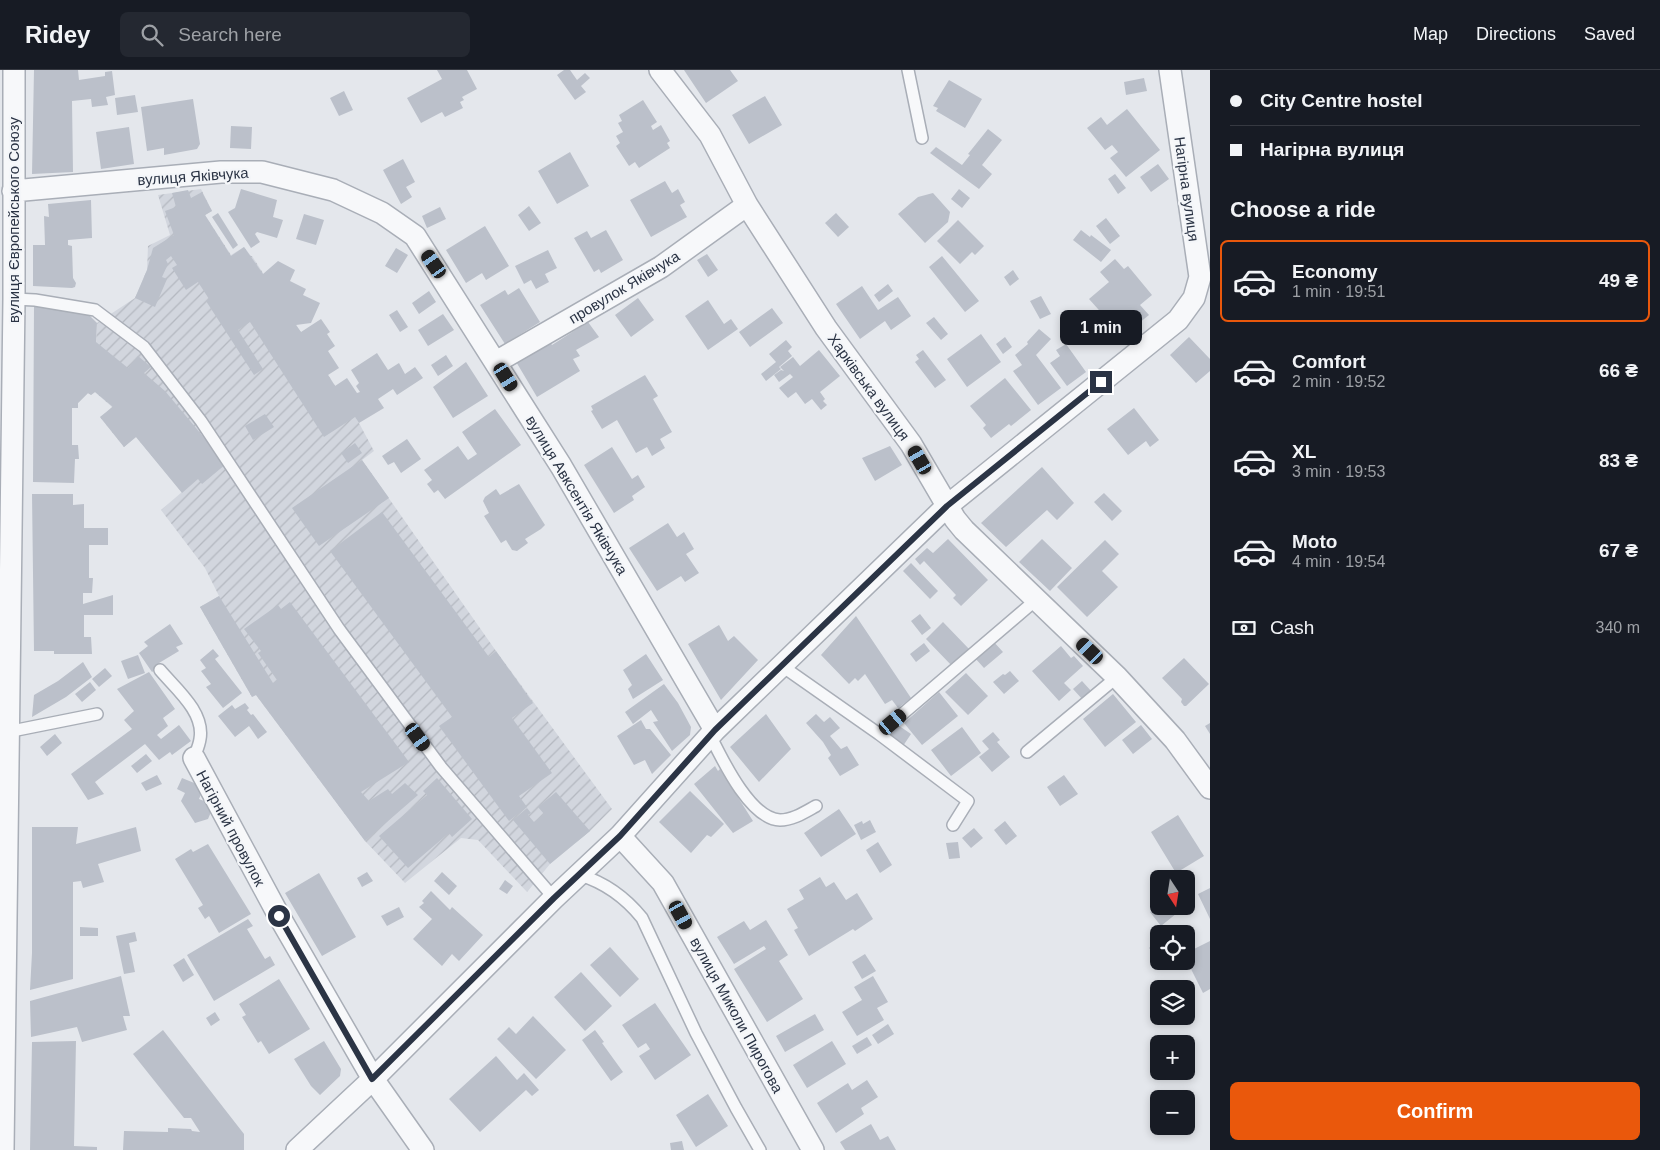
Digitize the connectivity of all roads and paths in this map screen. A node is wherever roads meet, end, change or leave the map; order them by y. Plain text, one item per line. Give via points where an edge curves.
1 (14, 70) edge
2 (660, 70) edge
3 (908, 70) edge
4 (1170, 70) edge
5 (922, 138) dead end
6 (13, 191) junction
7 (747, 205) junction
8 (434, 264) joint
9 (9, 310) edge
10 (496, 362) junction
11 (947, 506) junction
12 (1037, 599) junction
13 (782, 666) junction
14 (160, 670) dead end
15 (1117, 677) junction
16 (97, 714) dead end
17 (7, 732) junction
18 (713, 733) junction
19 (879, 734) junction
20 (1027, 752) dead end
21 (194, 758) joint
22 (1210, 788) edge
23 (816, 806) dead end
24 (953, 825) dead end
25 (3, 826) edge
26 (620, 836) junction
27 (580, 874) junction
28 (554, 898) junction
29 (372, 1079) junction
30 (3, 1150) edge
31 (297, 1150) edge
32 (423, 1150) edge
33 (760, 1150) edge
34 (813, 1150) edge

1 - 6 street, вулиця Європейського Союзу
2 - 7 street, Харківська вулиця via 710,135
3 - 5 lane
4 - 11 street, Нагірна вулиця via 1200,277 1194,298 1178,320
6 - 8 street, вулиця Яківчука via 220,172 262,172 333,190 382,213 415,236
6 - 9 street, вулиця Європейського Союзу
7 - 10 street, провулок Яківчука via 661,267
7 - 11 street, Харківська вулиця via 826,328 911,444
8 - 10 street, вулиця Авксентія Яківчука
9 - 17 street, вулиця Європейського Союзу
9 - 28 lane via 35,300 95,310 144,347 201,421 334,621 441,767
10 - 18 street, вулиця Авксентія Яківчука via 561,466
11 - 12 street, Харківська вулиця via 964,530
11 - 13 street, Нагірна вулиця
12 - 15 street, Харківська вулиця
12 - 19 lane
13 - 18 street, Нагірна вулиця
13 - 19 lane
14 - 21 lane via 185,699 200,725
15 - 20 lane
15 - 22 street, Харківська вулиця via 1175,740
16 - 17 lane
17 - 25 street, вулиця Європейського Союзу
18 - 23 lane via 723,761 750,802 766,815 778,820 791,819
18 - 26 street, Нагірна вулиця
19 - 24 lane via 968,801
21 - 29 street, Нагірний провулок
25 - 30 street, вулиця Європейського Союзу
26 - 27 street, Нагірна вулиця
26 - 34 street, вулиця Миколи Пирогова via 664,883
27 - 28 street, Нагірна вулиця
27 - 33 lane via 613,890 642,918 696,1033
28 - 29 street, Нагірна вулиця
29 - 31 street, Нагірна вулиця
29 - 32 street, Нагірний провулок

